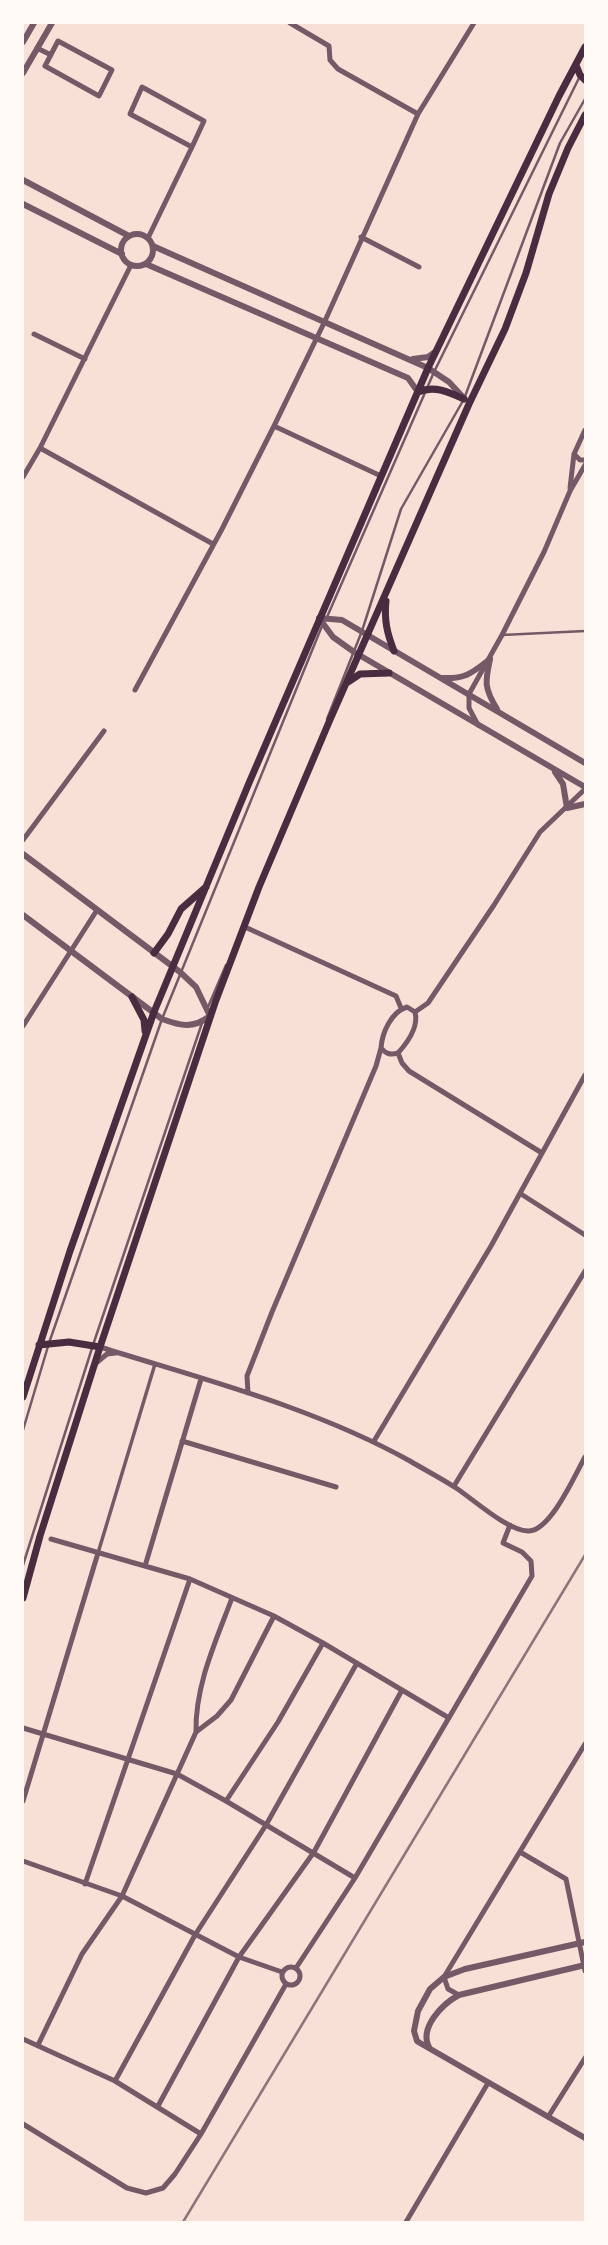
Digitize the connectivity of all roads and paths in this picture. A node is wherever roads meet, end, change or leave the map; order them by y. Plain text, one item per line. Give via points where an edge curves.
1 (34, 23) edge
2 (52, 23) edge
3 (290, 23) edge
4 (474, 23) edge
5 (23, 42) edge
6 (585, 47) edge
7 (37, 48) junction
8 (51, 55) junction
9 (576, 65) junction
10 (585, 65) edge
11 (23, 73) edge
12 (583, 77) edge
13 (585, 99) edge
14 (418, 114) junction
15 (585, 115) edge
16 (192, 147) junction
17 (23, 180) edge
18 (23, 204) edge
19 (129, 236) junction
20 (361, 237) junction
21 (148, 238) junction
22 (153, 246) junction
23 (122, 254) junction
24 (146, 264) junction
25 (131, 265) junction
26 (419, 267) dead end
27 (324, 323) junction
28 (34, 334) dead end
29 (316, 338) junction
30 (437, 351) junction
31 (85, 359) junction
32 (410, 360) junction
33 (431, 370) junction
34 (426, 389) junction
35 (418, 392) junction
36 (467, 401) junction
37 (274, 426) junction
38 (584, 433) edge
39 (40, 448) junction
40 (574, 454) junction
41 (585, 462) edge
42 (381, 476) junction
43 (23, 477) edge
44 (570, 491) junction
45 (213, 544) junction
46 (387, 591) junction
47 (323, 620) junction
48 (585, 631) edge
49 (365, 633) junction
50 (502, 635) junction
51 (394, 651) junction
52 (357, 653) junction
53 (490, 659) junction
54 (389, 673) junction
55 (440, 678) junction
56 (347, 682) junction
57 (135, 690) dead end
58 (468, 694) junction
59 (498, 712) junction
60 (478, 725) junction
61 (104, 731) dead end
62 (585, 763) edge
63 (547, 765) junction
64 (585, 788) edge
65 (585, 804) edge
66 (567, 808) junction
67 (23, 841) edge
68 (23, 854) edge
69 (207, 886) junction
70 (97, 910) junction
71 (23, 915) edge
72 (245, 927) junction
73 (71, 953) junction
74 (154, 953) junction
75 (177, 969) junction
76 (132, 997) junction
77 (401, 1008) junction
78 (154, 1012) junction
79 (209, 1012) junction
80 (415, 1012) junction
81 (162, 1019) junction
82 (203, 1022) junction
83 (23, 1026) edge
84 (145, 1038) junction
85 (381, 1048) junction
86 (398, 1053) junction
87 (585, 1075) edge
88 (542, 1153) junction
89 (521, 1194) junction
90 (585, 1235) edge
91 (585, 1271) edge
92 (49, 1343) junction
93 (39, 1345) junction
94 (96, 1346) junction
95 (120, 1353) junction
96 (94, 1364) junction
97 (155, 1364) junction
98 (201, 1378) junction
99 (248, 1393) junction
100 (23, 1397) edge
101 (23, 1430) edge
102 (182, 1441) junction
103 (374, 1441) junction
104 (585, 1457) edge
105 (454, 1486) junction
106 (336, 1487) dead end
107 (510, 1525) junction
108 (51, 1539) dead end
109 (98, 1553) junction
110 (23, 1565) edge
111 (145, 1566) junction
112 (190, 1579) junction
113 (23, 1598) edge
114 (232, 1598) junction
115 (274, 1616) junction
116 (323, 1643) junction
117 (356, 1663) junction
118 (402, 1690) junction
119 (449, 1718) junction
120 (23, 1728) edge
121 (196, 1732) junction
122 (42, 1733) junction
123 (584, 1748) edge
124 (127, 1758) junction
125 (177, 1774) junction
126 (23, 1801) edge
127 (226, 1801) junction
128 (266, 1825) junction
129 (314, 1852) junction
130 (520, 1852) junction
131 (23, 1861) edge
132 (355, 1878) junction
133 (85, 1884) junction
134 (121, 1896) junction
135 (195, 1935) junction
136 (582, 1943) edge
137 (239, 1957) junction
138 (585, 1967) edge
139 (296, 1968) junction
140 (282, 1972) junction
141 (444, 1977) junction
142 (286, 1984) junction
143 (459, 1995) junction
144 (23, 2039) edge
145 (38, 2045) junction
146 (429, 2047) junction
147 (585, 2058) edge
148 (115, 2081) junction
149 (488, 2083) junction
150 (158, 2106) junction
151 (548, 2117) junction
152 (23, 2124) edge
153 (201, 2134) junction
154 (585, 2138) edge
155 (406, 2222) edge

1 - 5 street
2 - 7 street
3 - 14 street via 329,46 330,60 338,69
4 - 14 street
6 - 9 main road
7 - 8 street
7 - 11 street
8 - 8 street via 45,66 99,96 112,70 58,41
9 - 12 main road
9 - 30 main road
10 - 12 lane
12 - 33 lane
13 - 36 lane via 560,143
14 - 20 street
15 - 36 main road via 549,194 505,328
16 - 16 street via 204,121 142,88 130,114
16 - 21 street
17 - 19 street
18 - 23 street
19 - 21 street
19 - 23 street via 122,244
20 - 26 street
20 - 27 street
21 - 22 street
22 - 24 street
22 - 27 street
23 - 25 street
24 - 25 street
24 - 29 street
25 - 31 street
27 - 29 street
27 - 32 street
28 - 31 street
29 - 35 street via 408,378
29 - 37 street
30 - 32 street
30 - 33 main road
31 - 39 street
32 - 33 street
33 - 34 lane
33 - 35 main road
33 - 36 street
34 - 35 main road
34 - 36 main road via 446,390
34 - 47 lane
35 - 42 main road
36 - 46 main road
36 - 49 lane via 401,509
37 - 42 street
37 - 45 street
38 - 40 street
39 - 43 street
39 - 45 street
40 - 41 street
40 - 44 street
41 - 44 street
42 - 47 main road
44 - 50 street
45 - 57 street
46 - 49 main road
46 - 51 main road via 384,616
47 - 49 street via 342,620
47 - 52 street via 333,637
47 - 69 main road
47 - 75 lane
48 - 50 lane
49 - 51 street
49 - 52 main road
50 - 53 street
51 - 55 street
52 - 54 street
52 - 56 main road
52 - 79 lane
53 - 55 street via 471,674
53 - 58 street
53 - 59 street via 486,692
54 - 56 main road via 360,674
54 - 60 street
55 - 58 street
56 - 72 main road
58 - 59 street
58 - 60 street
59 - 62 street
60 - 63 street
61 - 67 street
63 - 64 street
63 - 66 street via 564,784
64 - 66 street
65 - 66 street
66 - 80 street via 540,832 428,1003
68 - 70 street
69 - 74 main road via 181,909
69 - 75 main road
70 - 73 street
70 - 74 street
71 - 73 street
72 - 77 street via 396,996
72 - 79 main road
73 - 76 street
73 - 83 street
74 - 75 street
75 - 78 main road
75 - 79 street via 196,987
75 - 81 lane
76 - 78 street
76 - 84 main road via 144,1020
77 - 80 street
77 - 85 street via 385,1032
78 - 81 street
78 - 84 main road
79 - 82 street
79 - 94 main road
80 - 86 street via 415,1027
81 - 82 street via 181,1027
81 - 92 lane
82 - 94 lane
84 - 93 main road
85 - 86 street via 385,1053
85 - 99 street via 247,1376
86 - 88 street via 409,1071
87 - 88 street
88 - 89 street
89 - 90 street
89 - 103 street
91 - 105 street
92 - 93 main road
92 - 94 main road
92 - 101 lane
93 - 100 main road
94 - 95 street
94 - 96 main road
94 - 110 lane
95 - 96 street via 107,1354
95 - 97 street
96 - 113 main road
97 - 98 street
97 - 109 street
98 - 99 street
98 - 102 street
99 - 103 street
102 - 106 street
102 - 111 street
103 - 105 street
104 - 107 street via 550,1519 528,1531
105 - 107 street
107 - 119 street via 503,1543 531,1561 532,1576
108 - 109 street
109 - 111 street
109 - 122 street
111 - 112 street
112 - 114 street
112 - 124 street
114 - 115 street
114 - 121 street via 195,1707
115 - 116 street
115 - 121 street via 231,1700
116 - 117 street
116 - 127 street
117 - 118 street
117 - 128 street
118 - 119 street
118 - 129 street
119 - 132 street
120 - 122 street
121 - 125 street
122 - 124 street
122 - 126 street
123 - 130 street
124 - 125 street
124 - 133 street
125 - 127 street
125 - 134 street
127 - 128 street
128 - 129 street
128 - 135 street
129 - 132 street
129 - 137 street
130 - 136 street via 566,1879
130 - 141 street
131 - 133 street
132 - 139 street
133 - 134 street
134 - 135 street
134 - 145 street via 82,1954
135 - 137 street
135 - 148 street
136 - 138 street
136 - 141 street
137 - 140 street
137 - 150 street
138 - 143 street
139 - 140 street via 290,1966
139 - 142 street via 299,1981
140 - 142 street
141 - 143 street via 448,1989
141 - 146 street via 430,1989 414,2021 417,2041
142 - 153 street
143 - 146 street via 429,2025
144 - 145 street
145 - 148 street
146 - 149 street
147 - 151 street
148 - 150 street
149 - 151 street
149 - 155 street
150 - 153 street
151 - 154 street
152 - 153 street via 127,2188 146,2193 163,2188

